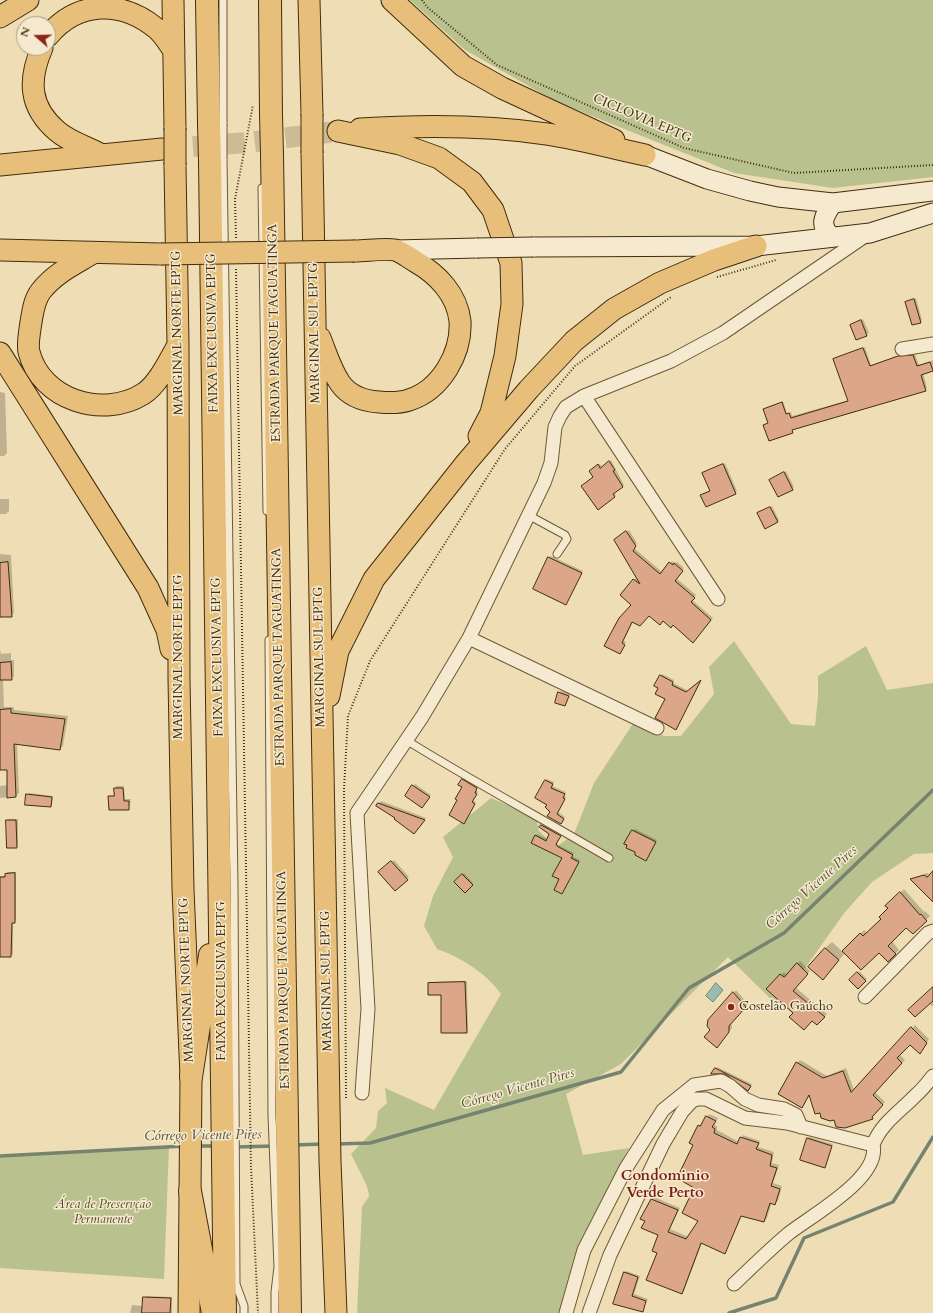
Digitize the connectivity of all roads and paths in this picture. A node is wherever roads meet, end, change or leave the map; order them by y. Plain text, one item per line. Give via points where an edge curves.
1 (28, 0) edge
2 (174, 0) edge
3 (207, 0) edge
4 (223, 0) edge
5 (270, 0) edge
6 (309, 0) edge
7 (392, 0) edge
8 (422, 0) edge
9 (0, 17) edge
10 (56, 26) edge
11 (174, 51) junction
12 (39, 56) edge
13 (254, 100) dead end
14 (216, 124) junction
15 (162, 149) tunnel mouth
16 (100, 154) junction
17 (645, 155) junction
18 (216, 160) junction
19 (0, 165) edge
20 (933, 165) edge
21 (262, 177) dead end
22 (933, 191) edge
23 (833, 203) junction
24 (933, 214) edge
25 (870, 233) junction
26 (832, 237) junction
27 (236, 239) dead end
28 (756, 246) junction
29 (0, 250) edge
30 (394, 250) junction
31 (93, 253) junction
32 (236, 263) dead end
33 (316, 328) junction
34 (178, 344) junction
35 (933, 344) edge
36 (902, 349) dead end
37 (0, 353) edge
38 (584, 396) junction
39 (466, 463) junction
40 (528, 515) junction
41 (267, 516) dead end
42 (557, 554) dead end
43 (718, 600) dead end
44 (268, 633) dead end
45 (470, 638) junction
46 (179, 679) junction
47 (657, 728) dead end
48 (321, 736) junction
49 (406, 740) junction
50 (609, 858) dead end
51 (220, 888) junction
52 (933, 931) edge
53 (865, 997) dead end
54 (933, 1076) edge
55 (191, 1077) junction
56 (362, 1093) dead end
57 (279, 1117) junction
58 (228, 1121) junction
59 (801, 1127) junction
60 (873, 1145) junction
61 (280, 1164) junction
62 (229, 1166) junction
63 (190, 1191) junction
64 (734, 1284) dead end
65 (189, 1313) edge
66 (213, 1313) edge
67 (225, 1313) edge
68 (244, 1313) edge
69 (258, 1313) edge
70 (275, 1313) edge
71 (290, 1313) edge
72 (336, 1313) edge
73 (566, 1313) edge
74 (589, 1313) edge

1 - 9 main road
2 - 11 main road, MARGINAL NORTE EPTG
3 - 14 highway
4 - 14 lane
5 - 57 highway, ESTRADA PARQUE TAGUATINGA, bridge
6 - 33 main road, MARGINAL SUL EPTG, bridge
7 - 17 main road via 463,66 502,88
8 - 20 path, CICLOVIA EPTG via 427,7 497,65 684,148 794,173
10 - 11 main road via 76,11 94,7 121,7 144,18 159,30
11 - 34 main road, MARGINAL NORTE EPTG, bridge
12 - 16 main road via 32,82 34,97 42,115 57,132
13 - 27 path via 235,199
14 - 18 highway, bridge
15 - 16 main road
16 - 19 main road
17 - 23 main road via 750,191
17 - 39 main road via 547,134 496,129 394,127 335,131 400,144 439,158 472,182 493,210 511,263 512,304 505,356 491,413
18 - 51 highway
18 - 58 lane, FAIXA EXCLUSIVA EPTG via 234,895
21 - 41 lane
22 - 23 main road
23 - 26 main road via 823,218 823,226
24 - 25 main road
25 - 26 main road
25 - 38 street via 723,333 671,361
26 - 28 main road
28 - 30 main road, bridge
28 - 39 main road via 714,260 660,283 614,309 574,341
29 - 31 main road
30 - 31 main road, bridge
30 - 33 main road via 438,277 455,304 460,320 459,334 454,355 445,373 428,390 410,400 392,403 359,398 340,383
31 - 34 main road via 52,278 34,304 29,352 37,370 48,384 64,396 82,404 100,406 122,403 144,394 160,376
32 - 69 path via 251,1167
33 - 48 main road, MARGINAL SUL EPTG
34 - 46 main road, MARGINAL NORTE EPTG
35 - 36 street
37 - 46 main road via 148,588 167,630
38 - 40 street via 566,407 560,416 555,427 551,463
38 - 43 street
39 - 48 main road via 374,578 338,652
40 - 42 lane via 565,535 566,539
40 - 45 street
44 - 57 lane
45 - 47 street
45 - 49 street
46 - 55 main road, MARGINAL NORTE EPTG via 183,889
48 - 72 main road, MARGINAL SUL EPTG via 330,1161
49 - 50 lane via 472,781 532,812
49 - 56 street via 357,813 368,1009
51 - 55 highway
51 - 58 highway
52 - 53 street via 928,933
54 - 60 street via 918,1094 882,1127
55 - 63 main road, MARGINAL NORTE EPTG
57 - 61 highway, ESTRADA PARQUE TAGUATINGA
58 - 62 highway
59 - 60 street
59 - 73 street via 796,1115 784,1109 758,1105 745,1099 721,1081 694,1084 663,1110 626,1168 584,1250
59 - 74 street via 745,1118 706,1099 697,1099 686,1106 663,1144 610,1255
60 - 64 street via 872,1159 859,1179 789,1234
61 - 70 lane
61 - 71 highway, ESTRADA PARQUE TAGUATINGA
62 - 67 highway
62 - 68 lane via 236,1284
63 - 65 main road, MARGINAL NORTE EPTG
63 - 66 highway

